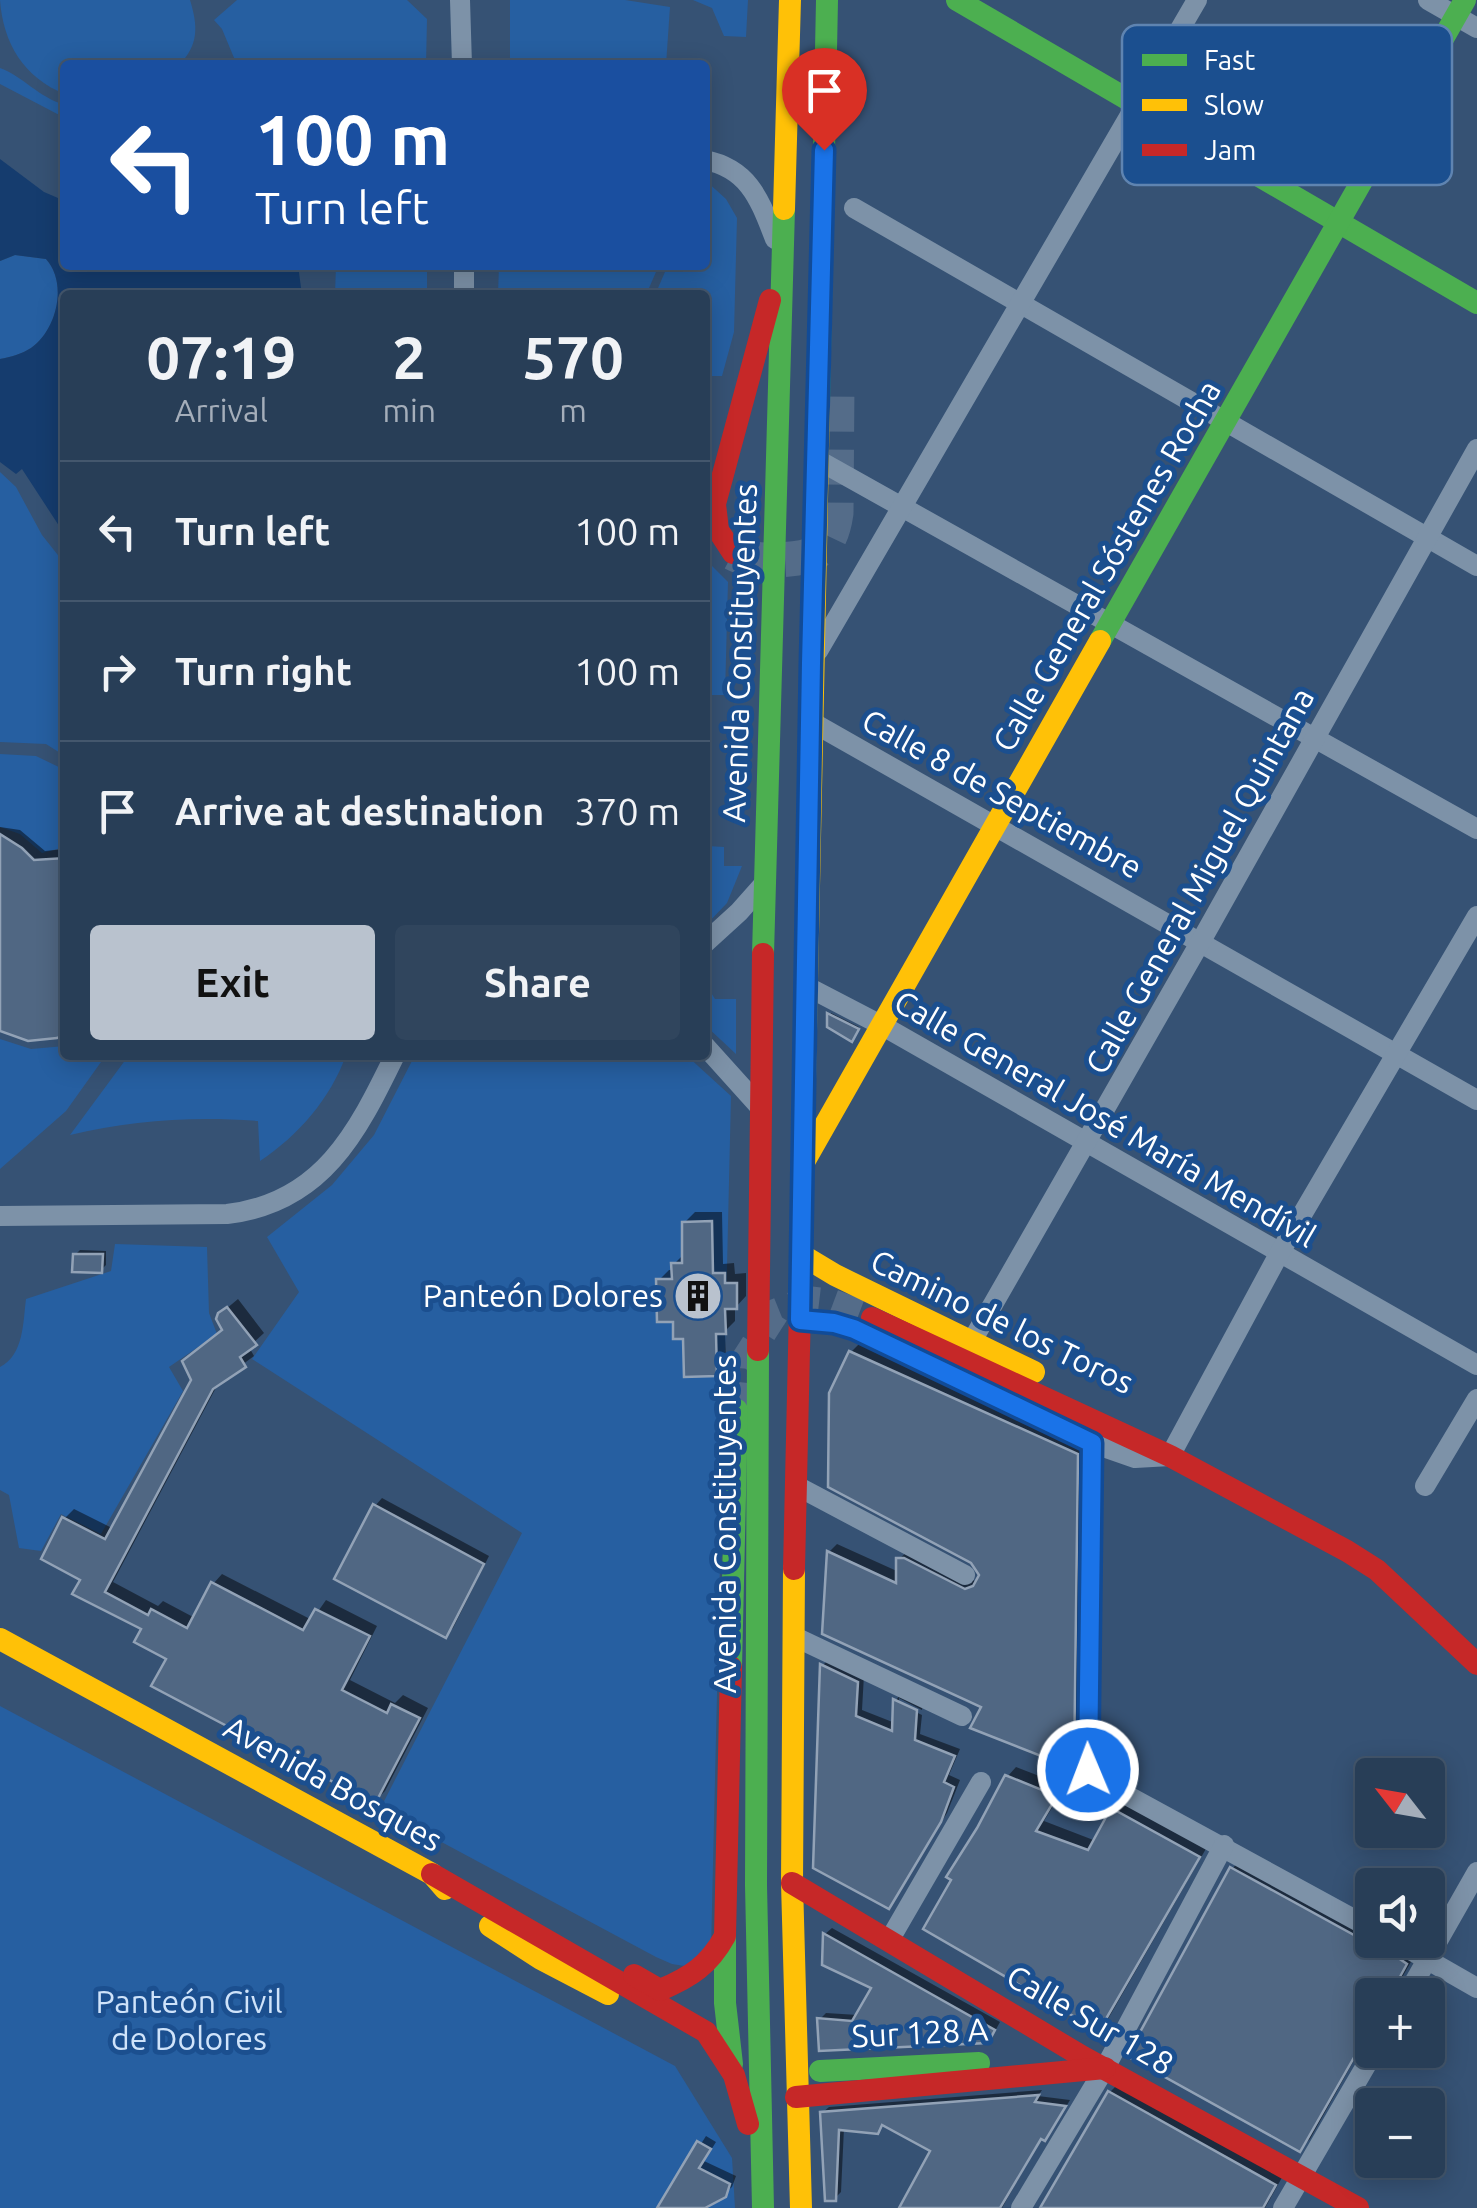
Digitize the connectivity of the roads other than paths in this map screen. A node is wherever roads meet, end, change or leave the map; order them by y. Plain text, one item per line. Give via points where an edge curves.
1 (460, 0) edge
2 (790, 0) edge
3 (827, 0) edge
4 (958, 0) edge
5 (1197, 0) edge
6 (1428, 0) edge
7 (1461, 8) edge
8 (1183, 25) edge
9 (1477, 28) edge
10 (462, 60) edge
11 (1122, 95) edge
12 (826, 111) junction
13 (1122, 131) edge
14 (710, 161) edge
15 (1279, 185) edge
16 (1361, 185) edge
17 (854, 208) dead end
18 (1341, 221) junction
19 (783, 261) junction
20 (1477, 303) edge
21 (1021, 304) junction
22 (836, 384) tunnel mouth
23 (1228, 420) junction
24 (1477, 449) edge
25 (818, 460) junction
26 (902, 506) junction
27 (1427, 536) junction
28 (733, 553) dead end
29 (1477, 566) edge
30 (1112, 622) junction
31 (811, 663) junction
32 (810, 720) junction
33 (1314, 738) junction
34 (997, 824) junction
35 (1477, 828) edge
36 (764, 883) junction
37 (1477, 916) edge
38 (710, 938) edge
39 (1202, 941) junction
40 (806, 986) junction
41 (883, 1026) junction
42 (710, 1052) edge
43 (1396, 1054) junction
44 (392, 1060) edge
45 (1477, 1100) edge
46 (759, 1106) junction
47 (1086, 1144) junction
48 (803, 1163) junction
49 (0, 1216) edge
50 (800, 1254) junction
51 (1279, 1254) junction
52 (872, 1318) tunnel mouth
53 (800, 1320) junction
54 (972, 1341) junction
55 (1477, 1365) edge
56 (1477, 1398) edge
57 (737, 1410) tunnel mouth
58 (1092, 1443) junction
59 (1170, 1456) junction
60 (795, 1485) junction
61 (1425, 1486) dead end
62 (965, 1574) dead end
63 (793, 1636) junction
64 (0, 1639) edge
65 (1477, 1664) edge
66 (962, 1716) dead end
67 (981, 1782) dead end
68 (1224, 1846) junction
69 (1477, 1872) edge
70 (432, 1874) junction
71 (792, 1883) junction
72 (1355, 1919) edge
73 (726, 1936) junction
74 (890, 1939) junction
75 (1424, 1958) edge
76 (757, 1960) junction
77 (1428, 1960) junction
78 (1417, 1978) edge
79 (1477, 1988) edge
80 (660, 1990) junction
81 (725, 2003) junction
82 (675, 2031) dead end
83 (1084, 2057) junction
84 (1105, 2068) junction
85 (1365, 2068) edge
86 (820, 2071) dead end
87 (734, 2075) junction
88 (796, 2098) junction
89 (761, 2169) junction
90 (1302, 2176) junction
91 (763, 2208) edge
92 (800, 2208) edge
93 (1020, 2208) edge
94 (1283, 2208) edge
95 (1358, 2208) edge

1 - 10 street
2 - 19 main road, Avenida Constituyentes
3 - 12 main road, Avenida Constituyentes
4 - 11 main road
5 - 8 street
6 - 7 street
7 - 9 street
12 - 22 main road via 841,181
12 - 25 main road, Avenida Constituyentes
13 - 21 street
14 - 19 street via 748,181
15 - 18 main road
16 - 18 main road, Calle General Sóstenes Rocha
17 - 21 street
18 - 20 main road
18 - 23 main road, Calle General Sóstenes Rocha
19 - 28 main road via 715,504 717,529
19 - 36 main road, Avenida Constituyentes
21 - 23 street
21 - 26 street
23 - 27 street
23 - 30 main road, Calle General Sóstenes Rocha
24 - 27 street, Calle General Miguel Quintana
25 - 26 street
25 - 31 main road, Avenida Constituyentes
26 - 30 street
26 - 31 street
27 - 29 street
27 - 33 street, Calle General Miguel Quintana
30 - 33 street
30 - 34 main road, Calle General Sóstenes Rocha
31 - 32 main road, Avenida Constituyentes
32 - 34 street, Calle 8 de Septiembre
32 - 40 main road, Avenida Constituyentes
33 - 35 street
33 - 39 street, Calle General Miguel Quintana
34 - 39 street, Calle 8 de Septiembre
34 - 41 main road, Calle General Sóstenes Rocha
36 - 38 street
36 - 46 main road, Avenida Constituyentes
37 - 43 street
39 - 43 street, Calle 8 de Septiembre
39 - 47 street, Calle General Miguel Quintana
40 - 41 street, Calle General José María Mendívil
40 - 48 main road, Avenida Constituyentes
41 - 47 street, Calle General José María Mendívil
41 - 48 main road, Calle General Sóstenes Rocha
42 - 46 street
43 - 45 street, Calle 8 de Septiembre
43 - 51 street
44 - 49 street via 342,1150 300,1189 270,1204 227,1214
46 - 76 main road, Avenida Constituyentes
47 - 51 street, Calle General José María Mendívil
47 - 54 street, Calle General Miguel Quintana
48 - 50 main road, Avenida Constituyentes
50 - 53 main road, Avenida Constituyentes
50 - 54 main road, Camino de los Toros
51 - 55 street, Calle General José María Mendívil
51 - 59 street
52 - 59 main road, Camino de los Toros
53 - 58 street via 854,1329
53 - 60 main road, Avenida Constituyentes
54 - 59 main road, Camino de los Toros via 1134,1424
56 - 61 street
57 - 73 main road
58 - 59 street via 1135,1458
58 - 68 street via 1088,1770
59 - 65 main road, Camino de los Toros via 1376,1570
60 - 62 street
60 - 63 main road, Avenida Constituyentes
63 - 66 street
63 - 71 main road, Avenida Constituyentes
64 - 70 main road, Avenida Bosques
67 - 74 street
68 - 72 street
68 - 84 street
69 - 77 street
70 - 80 main road via 515,1907
70 - 82 main road, Avenida Bosques via 465,1910
70 - 87 main road via 695,2024
71 - 74 main road, Calle Sur 128
71 - 88 main road, Avenida Constituyentes
73 - 80 main road via 705,1970
73 - 81 main road
74 - 83 main road, Calle Sur 128
75 - 77 street
76 - 81 main road
76 - 89 main road, Avenida Constituyentes
77 - 78 street
77 - 79 street
80 - 81 main road via 697,2008
81 - 87 main road
83 - 84 main road, Calle Sur 128
83 - 86 main road, Sur 128 A
84 - 88 main road
84 - 90 main road, Calle Sur 128
84 - 93 street
85 - 90 street
87 - 89 main road
88 - 92 main road, Avenida Constituyentes
89 - 91 main road, Avenida Constituyentes
90 - 94 street
90 - 95 main road, Calle Sur 128

